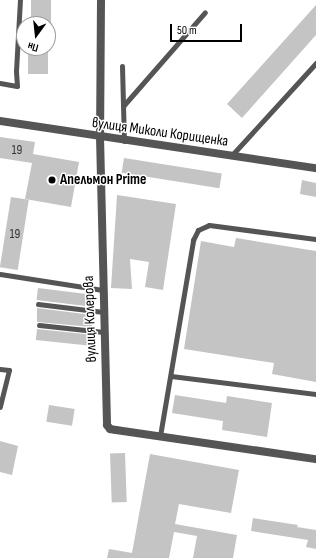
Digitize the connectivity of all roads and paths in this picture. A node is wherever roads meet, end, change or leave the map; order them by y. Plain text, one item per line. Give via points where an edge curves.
1 (20, 0) edge
2 (101, 0) edge
3 (206, 12) dead end
4 (316, 63) edge
5 (122, 66) dead end
6 (0, 83) edge
7 (124, 105) junction
8 (0, 121) edge
9 (100, 137) junction
10 (124, 141) junction
11 (231, 156) junction
12 (316, 168) edge
13 (316, 239) edge
14 (0, 274) edge
15 (103, 290) junction
16 (38, 304) dead end
17 (104, 312) junction
18 (39, 325) dead end
19 (104, 332) junction
20 (0, 369) edge
21 (171, 376) junction
22 (316, 394) edge
23 (0, 407) edge
24 (160, 436) junction
25 (316, 459) edge

1 - 6 lane via 17,86
2 - 9 street, вулиця Колерова
3 - 7 lane
4 - 11 lane
5 - 7 lane
7 - 10 lane
8 - 9 street, вулиця Миколи Корищенка
9 - 10 street, вулиця Миколи Корищенка
9 - 15 street, вулиця Колерова
10 - 11 street, вулиця Миколи Корищенка
11 - 12 street, вулиця Миколи Корищенка
13 - 21 lane via 209,225 198,230 193,240
14 - 15 lane
15 - 17 street, вулиця Колерова
16 - 17 lane
17 - 19 street, вулиця Колерова
18 - 19 lane
19 - 24 street, вулиця Колерова via 110,429
20 - 23 lane via 9,370
21 - 22 lane
21 - 24 lane
24 - 25 street, вулиця Колерова

